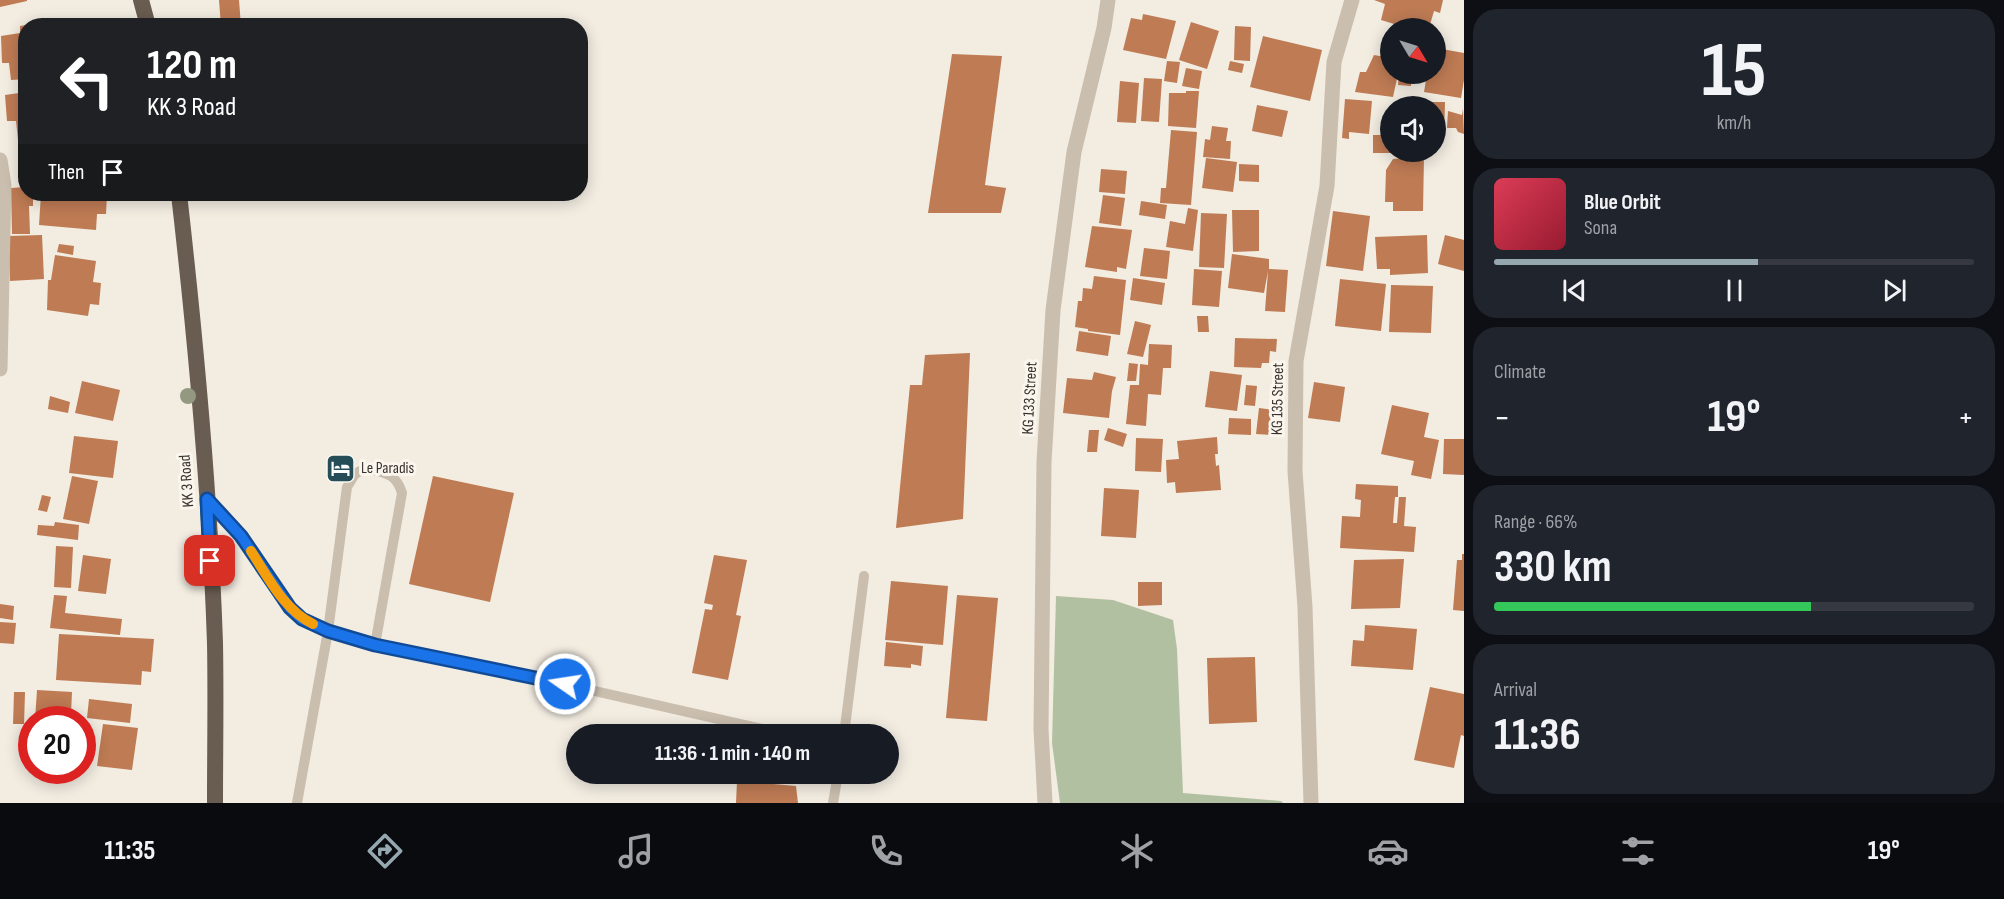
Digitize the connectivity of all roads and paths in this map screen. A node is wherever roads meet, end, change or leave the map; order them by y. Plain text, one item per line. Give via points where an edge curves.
1 (141, 0) edge
2 (1108, 0) edge
3 (1353, 0) edge
4 (146, 18) edge
5 (0, 160) edge
6 (181, 201) edge
7 (0, 369) edge
8 (207, 499) junction
9 (864, 576) dead end
10 (328, 631) junction
11 (375, 645) junction
12 (740, 724) edge
13 (845, 724) edge
14 (836, 784) edge
15 (215, 803) edge
16 (297, 803) edge
17 (833, 803) edge
18 (1046, 803) edge
19 (1311, 803) edge

1 - 4 highway
2 - 18 street, KG 133 Street via 1074,152 1053,310 1044,462 1041,729
3 - 19 street, KG 135 Street via 1334,62 1327,186 1296,361 1294,471 1305,607
5 - 7 street via 4,185
6 - 8 highway, KK 3 Road
8 - 10 lane via 241,536 290,608 302,619
8 - 15 highway, KK 3 Road via 215,644
9 - 13 lane
10 - 11 lane
10 - 11 lane via 347,487 355,474 366,468 388,474 398,482 402,494
10 - 16 lane
11 - 12 lane
14 - 17 lane

